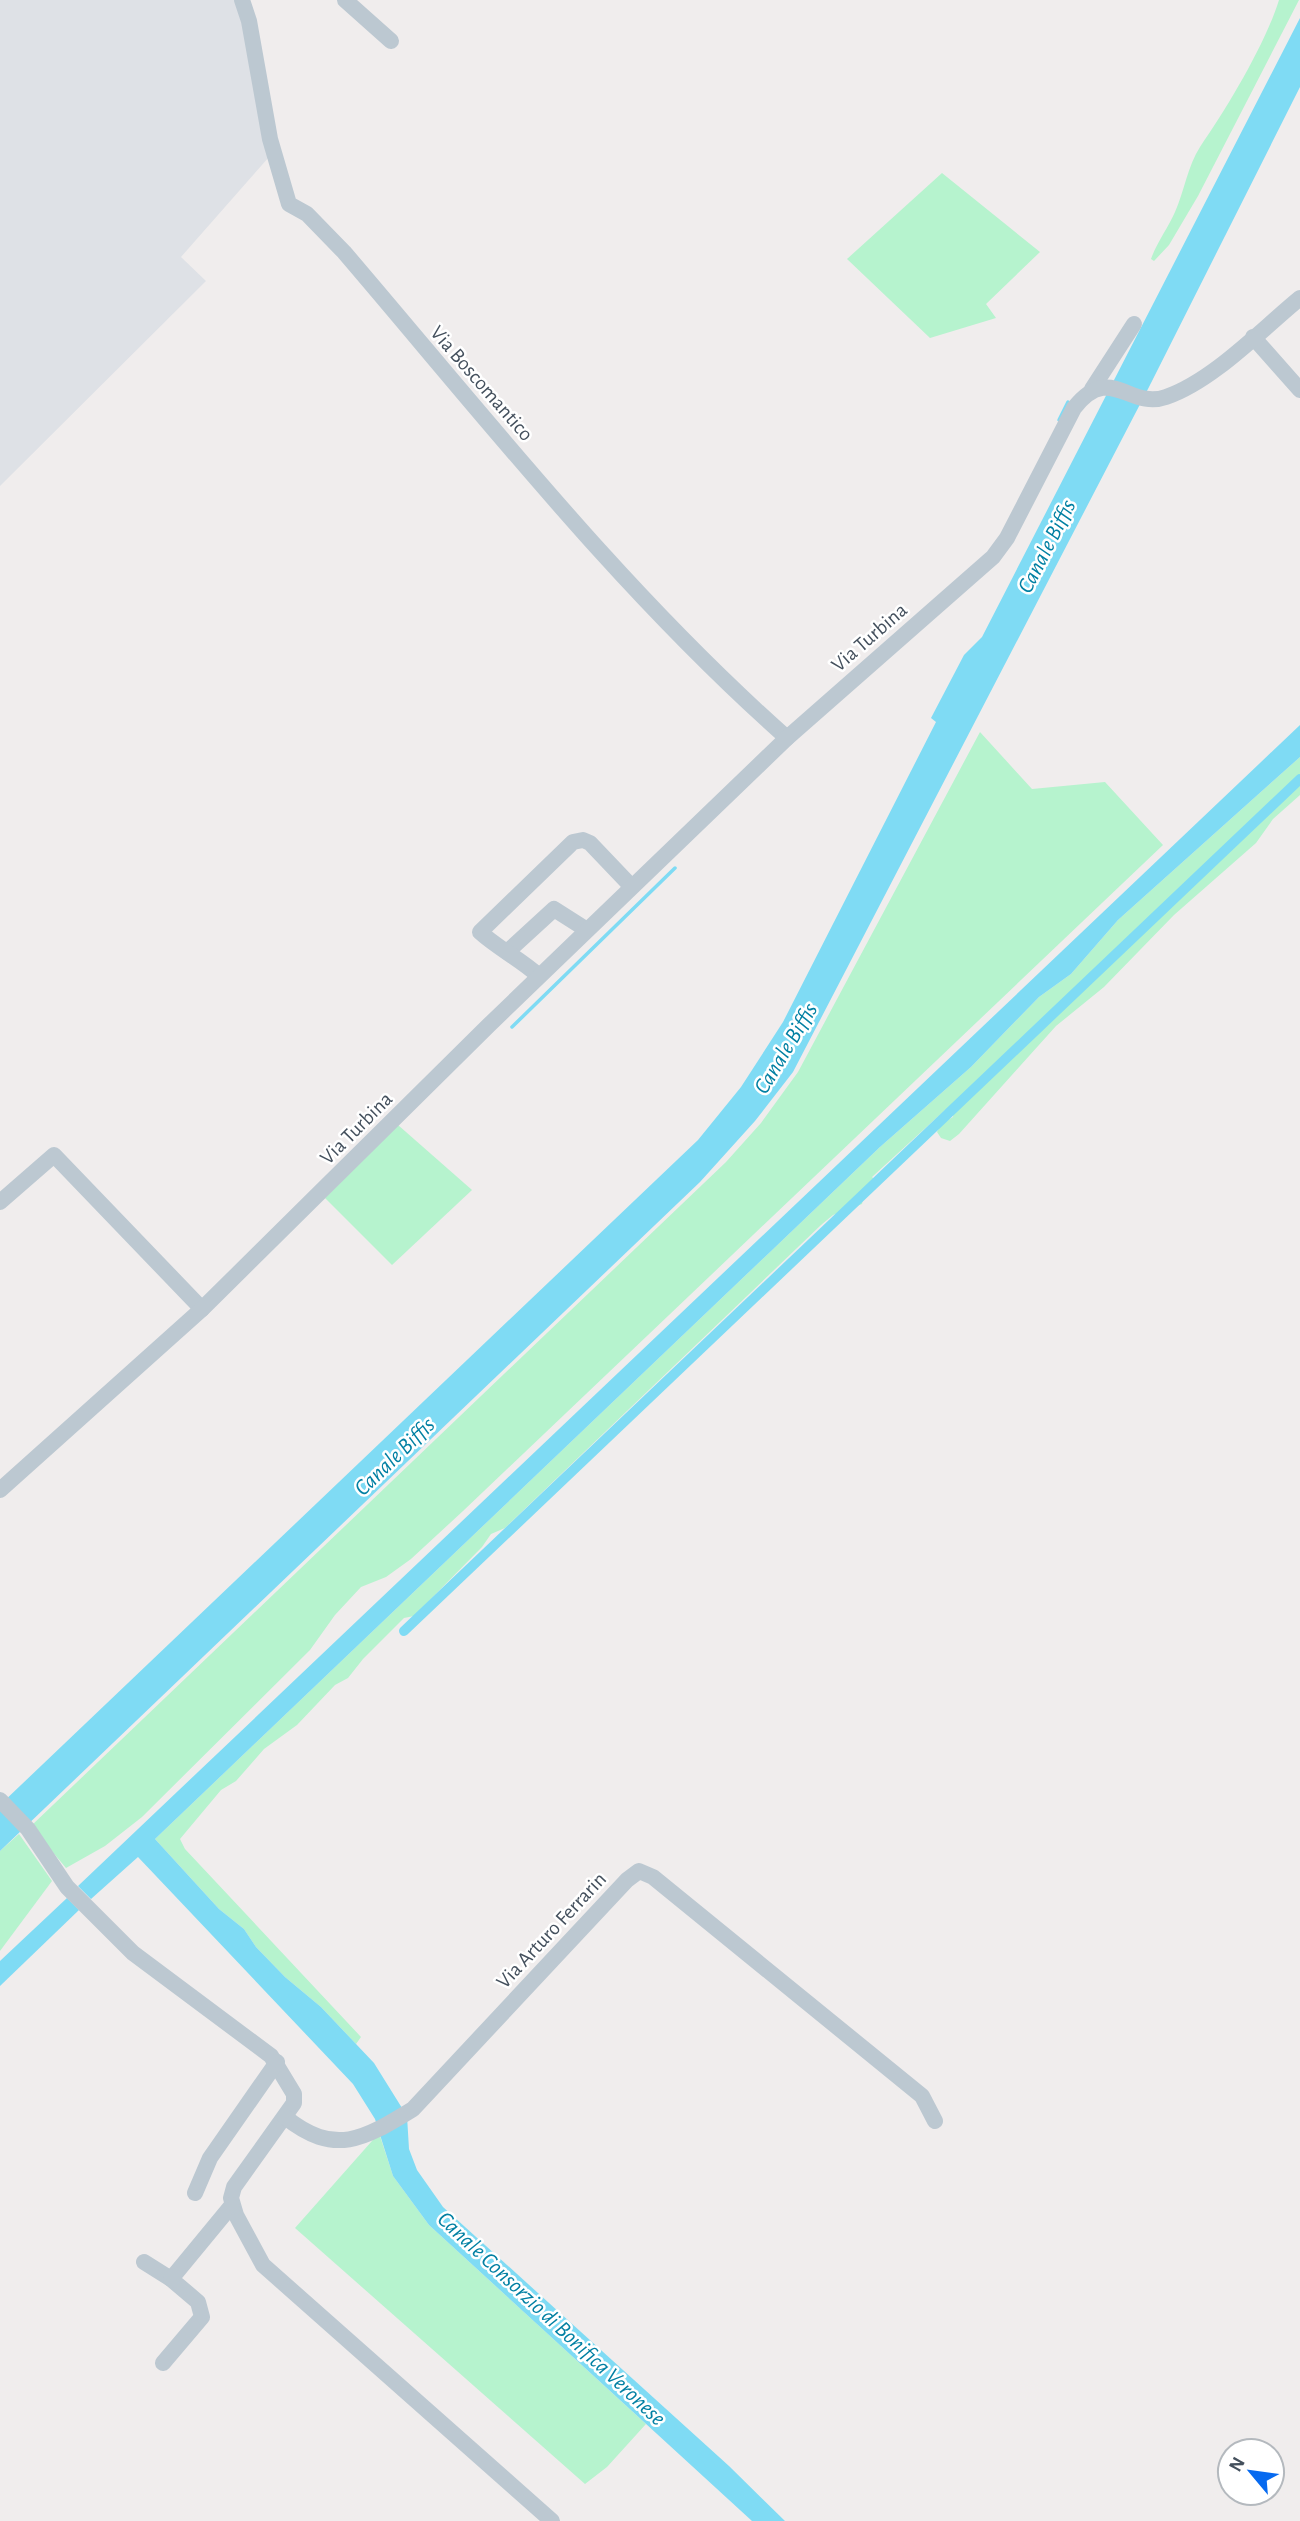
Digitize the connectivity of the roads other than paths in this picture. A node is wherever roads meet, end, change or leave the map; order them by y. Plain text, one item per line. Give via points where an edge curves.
1 (345, 0) edge
2 (246, 1) edge
3 (391, 41) dead end
4 (1300, 298) edge
5 (1134, 324) dead end
6 (1254, 337) junction
7 (1097, 388) junction
8 (1300, 390) edge
9 (787, 738) junction
10 (631, 886) junction
11 (587, 929) junction
12 (507, 952) junction
13 (539, 976) junction
14 (0, 1202) edge
15 (202, 1310) junction
16 (0, 1490) edge
17 (0, 1800) edge
18 (276, 2062) junction
19 (285, 2117) junction
20 (935, 2121) dead end
21 (194, 2193) dead end
22 (232, 2205) junction
23 (144, 2262) dead end
24 (171, 2278) junction
25 (163, 2363) dead end
26 (534, 2515) edge
27 (552, 2521) edge

1 - 3 street
2 - 9 street, Via Boscomantico via 270,139 289,204 307,214 344,252 578,526 736,693
4 - 6 street
5 - 7 street, Via Turbina
6 - 7 street via 1187,388 1155,398
6 - 8 street
7 - 9 street, Via Turbina via 1074,408 993,557
9 - 10 street, Via Turbina
10 - 11 street, Via Turbina
10 - 12 street via 590,843 573,842 480,932
11 - 12 street via 554,909
11 - 13 street, Via Turbina
12 - 13 street
13 - 15 street, Via Turbina
14 - 15 street via 54,1154
15 - 16 street, Via Turbina
17 - 18 street via 28,1829 68,1887 133,1953
18 - 19 street via 293,2094 294,2103
18 - 21 street via 210,2158
19 - 20 street, Via Arturo Ferrarin via 301,2130 344,2142 375,2132 413,2109 639,1871 653,1877 922,2096
19 - 22 street via 234,2187
22 - 24 street
22 - 26 street via 263,2265
23 - 24 street
24 - 25 street via 198,2302 202,2317
26 - 27 street

